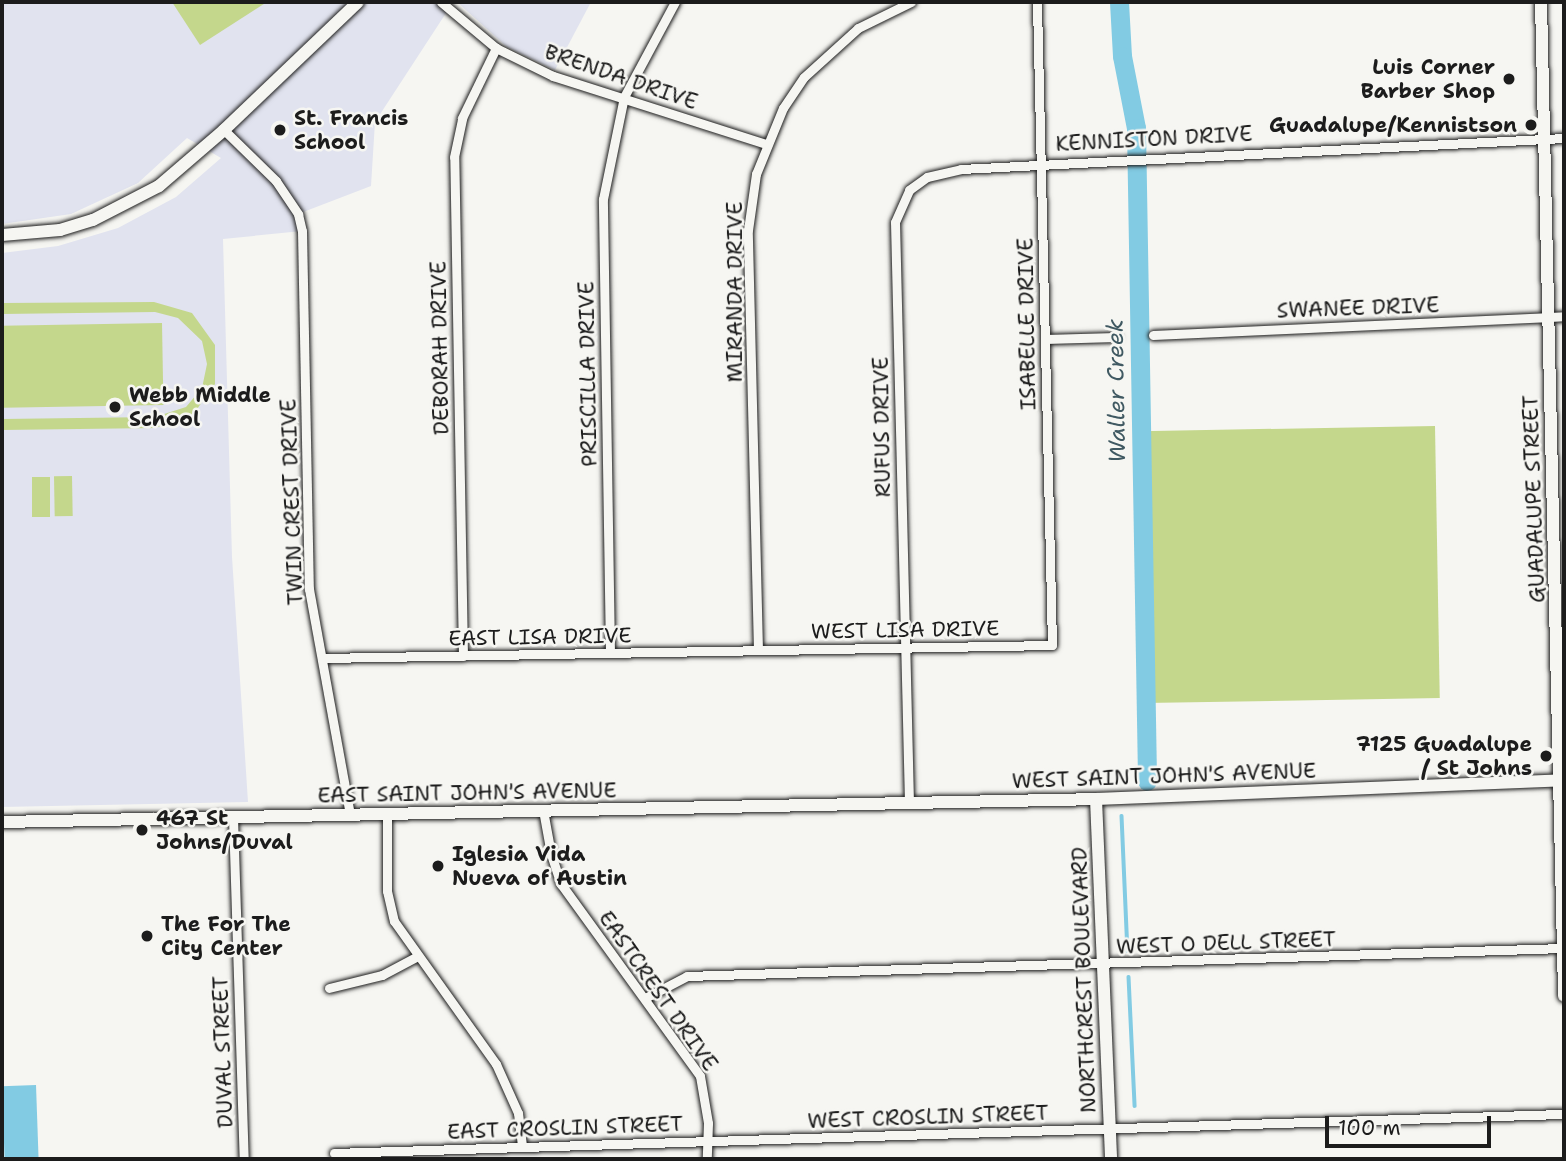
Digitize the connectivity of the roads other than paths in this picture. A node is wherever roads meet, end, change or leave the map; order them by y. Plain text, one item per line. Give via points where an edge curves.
1 (358, 2) edge
2 (441, 2) edge
3 (675, 2) edge
4 (911, 2) edge
5 (1037, 2) edge
6 (1541, 2) edge
7 (496, 48) junction
8 (624, 97) junction
9 (224, 130) junction
10 (1564, 138) edge
11 (1544, 139) junction
12 (766, 144) junction
13 (1040, 163) junction
14 (2, 235) edge
15 (1548, 316) junction
16 (1564, 316) edge
17 (1153, 335) dead end
18 (1116, 337) dead end
19 (1045, 339) junction
20 (1559, 507) edge
21 (1052, 645) joint
22 (904, 648) junction
23 (758, 650) junction
24 (610, 653) junction
25 (463, 656) junction
26 (322, 658) junction
27 (1562, 780) edge
28 (1096, 799) junction
29 (909, 803) junction
30 (766, 806) joint
31 (544, 810) junction
32 (387, 813) junction
33 (350, 814) junction
34 (233, 817) junction
35 (2, 822) edge
36 (1564, 948) edge
37 (417, 956) junction
38 (1104, 966) junction
39 (329, 988) dead end
40 (1564, 996) edge
41 (645, 998) junction
42 (1564, 1114) edge
43 (1110, 1129) junction
44 (797, 1138) joint
45 (707, 1141) junction
46 (522, 1146) junction
47 (334, 1153) dead end
48 (244, 1159) edge
49 (707, 1159) edge
50 (1111, 1159) edge

1 - 9 street
2 - 7 street, BRENDA DRIVE
3 - 8 street, PRISCILLA DRIVE
4 - 12 street, MIRANDA DRIVE via 858,28 831,49 804,77
5 - 13 street, ISABELLE DRIVE
6 - 11 street, GUADALUPE STREET
7 - 8 street, BRENDA DRIVE via 553,76
7 - 25 street, DEBORAH DRIVE via 462,118 454,157
8 - 12 street, BRENDA DRIVE
8 - 24 street, PRISCILLA DRIVE via 603,198
9 - 14 street via 168,179 111,212 60,230
9 - 26 street, TWIN CREST DRIVE via 276,181 292,202 302,231 309,589
10 - 11 street, KENNISTON DRIVE
11 - 13 street, KENNISTON DRIVE
11 - 15 street, GUADALUPE STREET
12 - 23 street, MIRANDA DRIVE via 750,201 748,230
13 - 19 street, ISABELLE DRIVE
13 - 22 street, RUFUS DRIVE via 961,169 927,177 909,191 895,222
15 - 16 street, SWANEE DRIVE
15 - 17 street, SWANEE DRIVE
15 - 20 street, GUADALUPE STREET
18 - 19 street
19 - 21 street, ISABELLE DRIVE
20 - 27 street, GUADALUPE STREET
21 - 22 street, WEST LISA DRIVE
22 - 23 street, WEST LISA DRIVE
22 - 29 street, RUFUS DRIVE
23 - 24 street, EAST LISA DRIVE
24 - 25 street, EAST LISA DRIVE
25 - 26 street, EAST LISA DRIVE
26 - 33 street, TWIN CREST DRIVE
27 - 28 street, WEST SAINT JOHN'S AVENUE
27 - 36 street, GUADALUPE STREET
28 - 29 street, WEST SAINT JOHN'S AVENUE
28 - 38 street, NORTHCREST BOULEVARD
29 - 30 street, WEST SAINT JOHN'S AVENUE
30 - 31 street, EAST SAINT JOHN'S AVENUE
31 - 32 street, EAST SAINT JOHN'S AVENUE
31 - 41 street, EASTCREST DRIVE via 561,884
32 - 33 street, EAST SAINT JOHN'S AVENUE
32 - 37 street via 390,908 400,933
33 - 34 street, EAST SAINT JOHN'S AVENUE
34 - 35 street, EAST SAINT JOHN'S AVENUE
34 - 48 street, DUVAL STREET
36 - 38 street, WEST O DELL STREET
36 - 40 street, GUADALUPE STREET
37 - 39 street via 382,975
37 - 46 street via 496,1064 518,1113
38 - 41 street, WEST O DELL STREET via 687,976
38 - 43 street, NORTHCREST BOULEVARD
41 - 45 street, EASTCREST DRIVE via 700,1076
42 - 43 street, WEST CROSLIN STREET
43 - 44 street, WEST CROSLIN STREET
43 - 50 street, NORTHCREST BOULEVARD
44 - 45 street, EAST CROSLIN STREET
45 - 46 street, EAST CROSLIN STREET
45 - 49 street, EASTCREST DRIVE
46 - 47 street, EAST CROSLIN STREET

